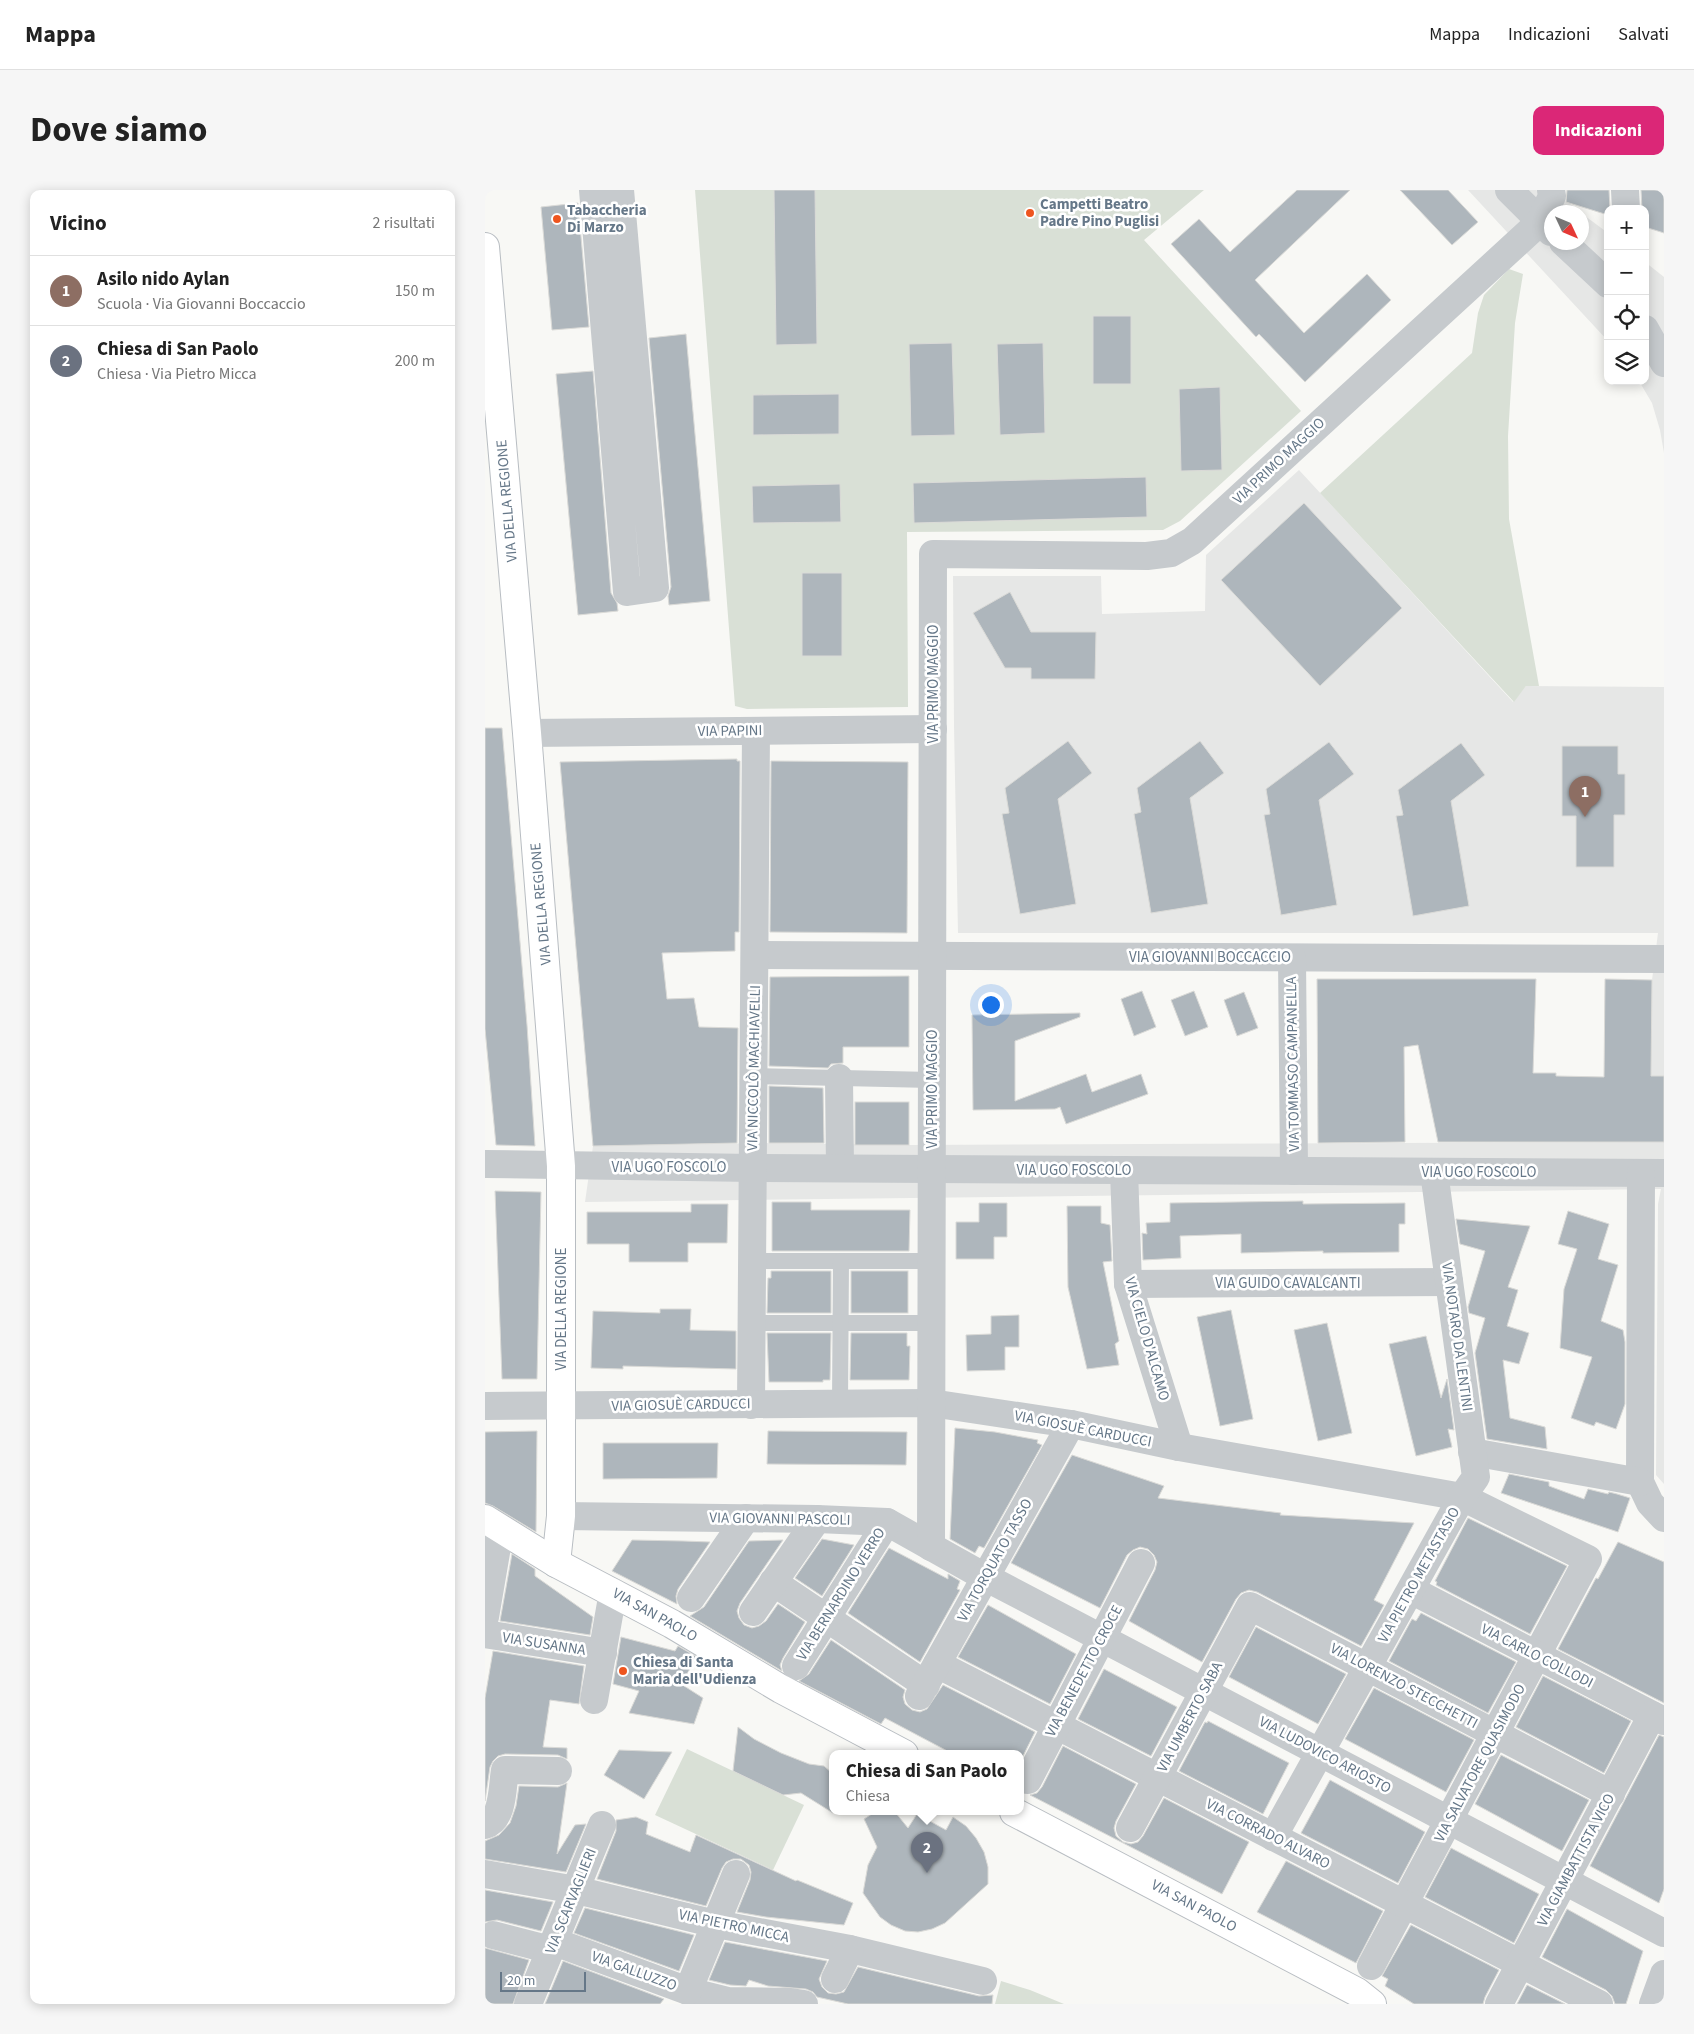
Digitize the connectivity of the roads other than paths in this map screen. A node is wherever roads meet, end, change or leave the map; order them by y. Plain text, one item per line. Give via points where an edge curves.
1 (593, 190) edge
2 (619, 190) edge
3 (1509, 190) edge
4 (1551, 190) edge
5 (1625, 190) edge
6 (1550, 205) edge
7 (1626, 205) edge
8 (1544, 225) edge
9 (1544, 229) edge
10 (485, 247) edge
11 (1572, 250) edge
12 (1604, 280) edge
13 (1649, 319) edge
14 (1664, 330) edge
15 (1649, 336) edge
16 (1663, 361) edge
17 (492, 407) edge
18 (933, 729) junction
19 (756, 731) junction
20 (527, 733) junction
21 (755, 955) junction
22 (931, 956) junction
23 (1293, 958) junction
24 (1664, 958) edge
25 (754, 1076) junction
26 (839, 1078) junction
27 (932, 1080) junction
28 (485, 1164) edge
29 (561, 1166) junction
30 (753, 1168) junction
31 (840, 1168) junction
32 (932, 1169) junction
33 (1123, 1170) junction
34 (1294, 1171) junction
35 (1435, 1172) junction
36 (1652, 1173) edge
37 (752, 1261) junction
38 (841, 1261) junction
39 (931, 1261) junction
40 (1449, 1282) junction
41 (1128, 1284) junction
42 (751, 1323) junction
43 (931, 1323) junction
44 (841, 1324) junction
45 (931, 1403) junction
46 (840, 1404) junction
47 (751, 1405) junction
48 (485, 1406) edge
49 (561, 1407) junction
50 (1071, 1424) junction
51 (1179, 1447) junction
52 (1472, 1452) junction
53 (1640, 1482) junction
54 (1462, 1498) junction
55 (561, 1516) junction
56 (746, 1518) junction
57 (1664, 1518) edge
58 (817, 1519) junction
59 (887, 1522) junction
60 (492, 1524) edge
61 (931, 1547) junction
62 (1588, 1559) joint
63 (556, 1563) junction
64 (1141, 1563) dead end
65 (985, 1577) junction
66 (773, 1582) junction
67 (1411, 1590) junction
68 (613, 1592) junction
69 (691, 1598) dead end
70 (486, 1605) edge
71 (1250, 1606) joint
72 (753, 1612) dead end
73 (826, 1618) junction
74 (485, 1634) edge
75 (1102, 1638) junction
76 (603, 1653) junction
77 (1537, 1655) junction
78 (796, 1666) dead end
79 (1368, 1667) junction
80 (927, 1682) junction
81 (1203, 1691) junction
82 (594, 1700) dead end
83 (1658, 1718) edge
84 (1056, 1726) junction
85 (1495, 1733) junction
86 (896, 1750) edge
87 (1320, 1752) junction
88 (558, 1771) dead end
89 (1157, 1778) junction
90 (1028, 1780) dead end
91 (1611, 1794) junction
92 (1019, 1815) edge
93 (1449, 1820) junction
94 (485, 1825) edge
95 (602, 1826) dead end
96 (1130, 1828) dead end
97 (1273, 1837) junction
98 (485, 1874) edge
99 (736, 1874) dead end
100 (1565, 1880) junction
101 (576, 1890) junction
102 (1404, 1904) junction
103 (716, 1924) junction
104 (1664, 1933) edge
105 (493, 1935) dead end
106 (553, 1946) junction
107 (850, 1949) junction
108 (1521, 1964) junction
109 (1371, 1966) dead end
110 (1664, 1974) edge
111 (835, 1979) dead end
112 (983, 1981) dead end
113 (688, 1991) junction
114 (528, 2004) edge
115 (803, 2004) edge
116 (1372, 2004) edge
117 (1499, 2004) edge
118 (1599, 2004) edge
119 (1653, 2004) edge

1 - 2 street via 627,592 655,588
3 - 8 street
4 - 6 street
5 - 7 street
9 - 18 street, VIA PRIMO MAGGIO via 1191,541 1171,552 1147,556 933,554
10 - 17 main road, VIA DELLA REGIONE
11 - 12 street
13 - 14 street
15 - 16 street
17 - 20 main road, VIA DELLA REGIONE
18 - 19 street, VIA PAPINI
18 - 22 street, VIA PRIMO MAGGIO
19 - 20 street, VIA PAPINI
19 - 21 street, VIA NICCOLÒ MACHIAVELLI
20 - 29 main road, VIA DELLA REGIONE
21 - 22 street, VIA GIOVANNI BOCCACCIO
21 - 25 street, VIA NICCOLÒ MACHIAVELLI
22 - 23 street, VIA GIOVANNI BOCCACCIO
22 - 27 street, VIA PRIMO MAGGIO
23 - 24 street, VIA GIOVANNI BOCCACCIO
23 - 34 street, VIA TOMMASO CAMPANELLA
25 - 26 lane
25 - 30 street, VIA NICCOLÒ MACHIAVELLI
26 - 27 lane
26 - 31 street
27 - 32 street, VIA PRIMO MAGGIO
28 - 29 street, VIA UGO FOSCOLO
29 - 30 street, VIA UGO FOSCOLO
29 - 49 main road, VIA DELLA REGIONE
30 - 31 street, VIA UGO FOSCOLO
30 - 37 street, VIA NICCOLÒ MACHIAVELLI
31 - 32 street, VIA UGO FOSCOLO
32 - 33 street, VIA UGO FOSCOLO
32 - 39 street, VIA PRIMO MAGGIO
33 - 34 street, VIA UGO FOSCOLO
33 - 41 street, VIA CIELO D'ALCAMO
34 - 35 street, VIA UGO FOSCOLO
35 - 36 street, VIA UGO FOSCOLO
35 - 40 street, VIA NOTARO DA LENTINI
36 - 53 street
37 - 38 lane
37 - 42 street, VIA NICCOLÒ MACHIAVELLI
38 - 39 lane
38 - 44 lane
39 - 43 street, VIA PRIMO MAGGIO
40 - 41 street, VIA GUIDO CAVALCANTI
40 - 52 street, VIA NOTARO DA LENTINI
41 - 51 street, VIA CIELO D'ALCAMO
42 - 44 lane
42 - 47 street, VIA NICCOLÒ MACHIAVELLI
43 - 44 lane
43 - 45 street, VIA PRIMO MAGGIO
44 - 46 lane
45 - 46 street, VIA GIOSUÈ CARDUCCI
45 - 50 street, VIA GIOSUÈ CARDUCCI
45 - 61 street, VIA PRIMO MAGGIO
46 - 47 street, VIA GIOSUÈ CARDUCCI
47 - 49 street, VIA GIOSUÈ CARDUCCI
48 - 49 street, VIA GIOSUÈ CARDUCCI
49 - 55 main road, VIA DELLA REGIONE
50 - 51 street, VIA GIOSUÈ CARDUCCI
50 - 65 street, VIA TORQUATO TASSO
51 - 54 street, VIA GIOSUÈ CARDUCCI
52 - 53 street
52 - 54 street, VIA NOTARO DA LENTINI via 1476,1477
53 - 57 street via 1650,1503
54 - 62 street, VIA GIOSUÈ CARDUCCI
54 - 67 street, VIA PIETRO METASTASIO
55 - 56 street, VIA GIOVANNI PASCOLI
55 - 63 main road, VIA DELLA REGIONE
56 - 58 street, VIA GIOVANNI PASCOLI
56 - 69 street
58 - 59 street, VIA GIOVANNI PASCOLI
58 - 66 street
59 - 61 street, VIA GIOVANNI PASCOLI
59 - 73 street, VIA BERNARDINO VERRO
60 - 63 main road, VIA SAN PAOLO
60 - 70 street
61 - 65 street, VIA GIOVANNI PASCOLI
62 - 77 street, VIA SALVATORE QUASIMODO
63 - 68 main road, VIA SAN PAOLO
64 - 75 street, VIA BENEDETTO CROCE
65 - 75 street, VIA LUDOVICO ARIOSTO
65 - 80 street, VIA TORQUATO TASSO
66 - 72 street
66 - 73 street, VIA CORRADO ALVARO
67 - 77 street, VIA CARLO COLLODI
67 - 79 street, VIA PIETRO METASTASIO
68 - 76 street
68 - 86 main road, VIA SAN PAOLO via 781,1689
71 - 79 street, VIA LORENZO STECCHETTI
71 - 81 street, VIA UMBERTO SABA
73 - 78 street, VIA BERNARDINO VERRO
73 - 80 street, VIA CORRADO ALVARO
74 - 76 street, VIA SUSANNA
75 - 81 street, VIA LUDOVICO ARIOSTO
75 - 84 street, VIA BENEDETTO CROCE
76 - 82 street
77 - 83 street, VIA CARLO COLLODI
77 - 85 street, VIA SALVATORE QUASIMODO
79 - 85 street, VIA LORENZO STECCHETTI
79 - 87 street, VIA PIETRO METASTASIO
80 - 84 street, VIA CORRADO ALVARO
81 - 87 street, VIA LUDOVICO ARIOSTO
81 - 89 street, VIA UMBERTO SABA
83 - 91 street, VIA GIAMBATTISTA VICO
84 - 89 street, VIA CORRADO ALVARO
84 - 90 street, VIA BENEDETTO CROCE
85 - 91 street, VIA LORENZO STECCHETTI
85 - 93 street, VIA SALVATORE QUASIMODO
87 - 93 street, VIA LUDOVICO ARIOSTO
87 - 97 street, VIA PIETRO METASTASIO
88 - 94 street via 505,1770 499,1810 495,1819
89 - 96 street, VIA UMBERTO SABA
89 - 97 street, VIA CORRADO ALVARO
91 - 100 street, VIA GIAMBATTISTA VICO
92 - 116 main road, VIA SAN PAOLO via 1357,1992
93 - 100 street, VIA LUDOVICO ARIOSTO
93 - 102 street, VIA SALVATORE QUASIMODO
95 - 101 street, VIA SCARVAGLIERI
97 - 102 street, VIA CORRADO ALVARO
98 - 101 street, VIA PIETRO MICCA
99 - 103 street
100 - 104 street, VIA LUDOVICO ARIOSTO
100 - 108 street, VIA GIAMBATTISTA VICO
101 - 103 street, VIA PIETRO MICCA
101 - 106 street, VIA SCARVAGLIERI
102 - 108 street, VIA CORRADO ALVARO
102 - 109 street, VIA SALVATORE QUASIMODO
103 - 107 street, VIA PIETRO MICCA
103 - 113 street
105 - 106 street, VIA GALLUZZO
106 - 113 street, VIA GALLUZZO
106 - 114 street, VIA SCARVAGLIERI
107 - 111 street
107 - 112 street, VIA PIETRO MICCA
108 - 117 street, VIA GIAMBATTISTA VICO
108 - 118 street, VIA CORRADO ALVARO
110 - 119 street
113 - 115 street, VIA GALLUZZO via 728,2002

